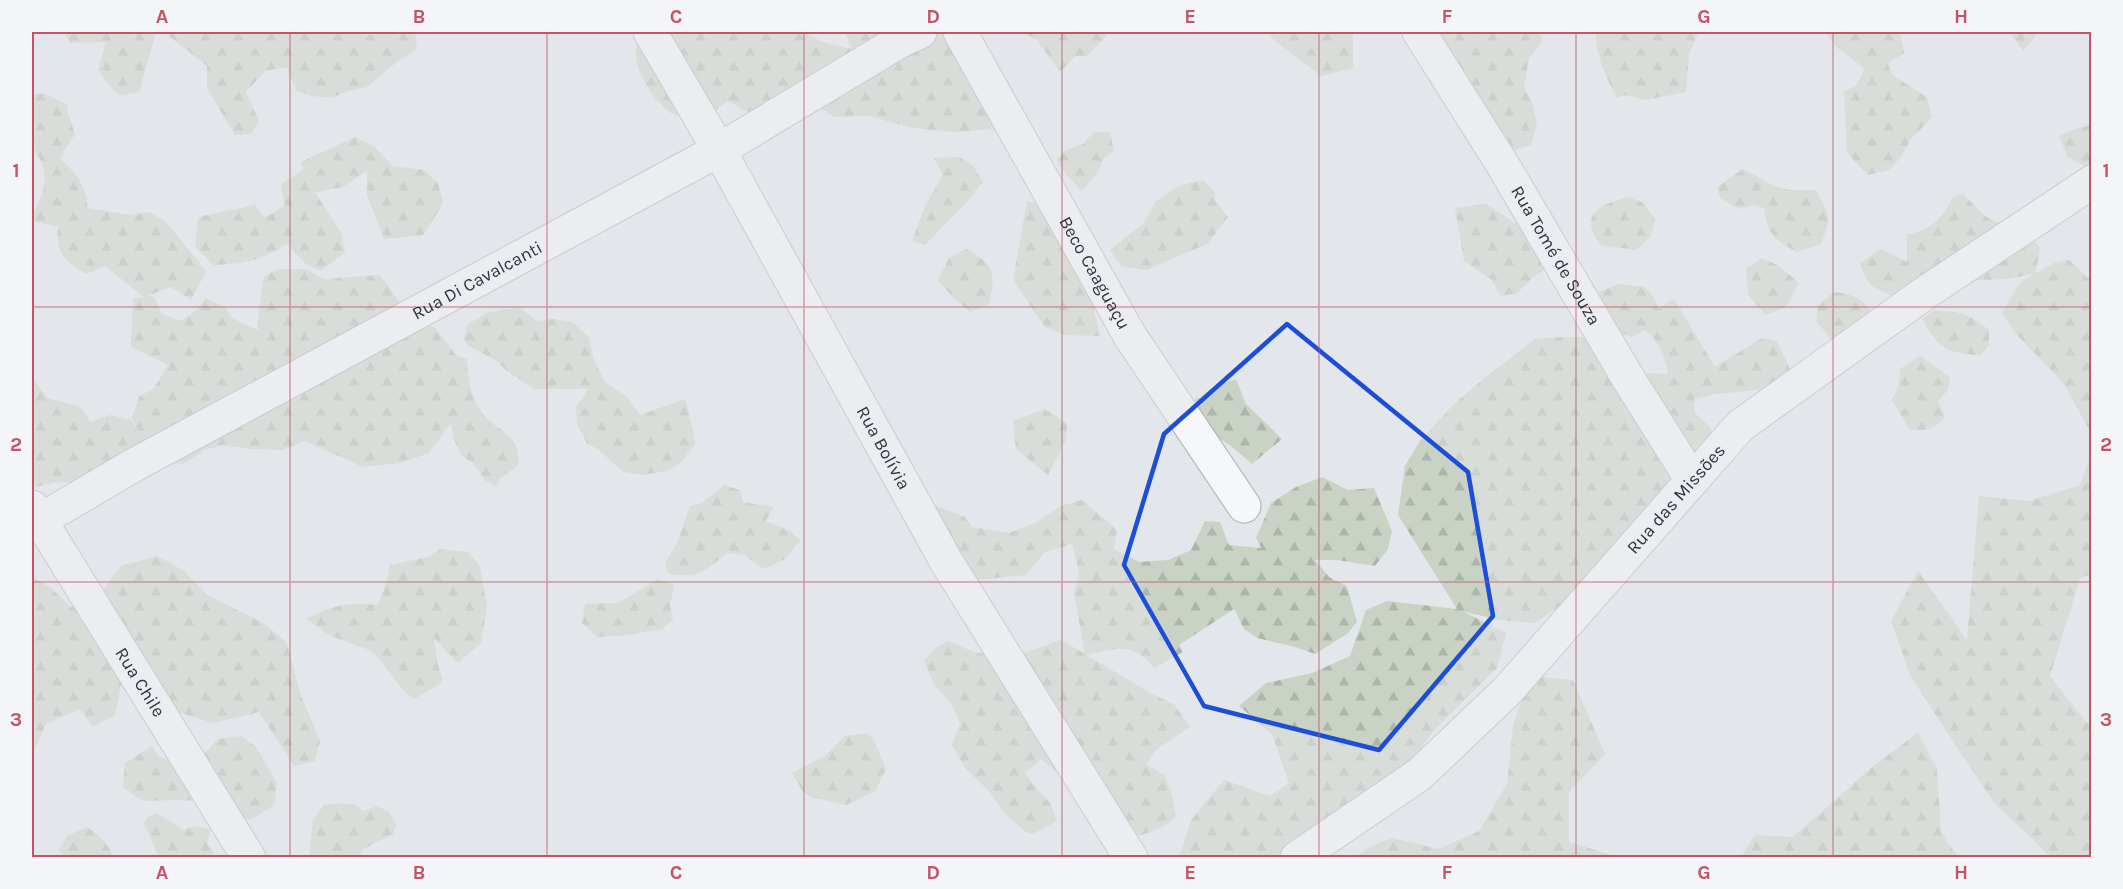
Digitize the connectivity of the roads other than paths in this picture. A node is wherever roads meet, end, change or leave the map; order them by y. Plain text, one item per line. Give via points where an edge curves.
1 (650, 32) edge
2 (920, 32) edge
3 (960, 32) edge
4 (1419, 32) edge
5 (719, 150) junction
6 (2091, 182) edge
7 (1692, 480) junction
8 (1244, 506) dead end
9 (34, 517) edge
10 (249, 858) edge
11 (1131, 858) edge
12 (1297, 858) edge

1 - 5 street, Rua Bolívia
2 - 5 street, Rua Di Cavalcanti
3 - 8 street, Beco Caaguaçu via 1130,336
4 - 7 street, Rua Tomé de Souza
5 - 9 street, Rua Di Cavalcanti
5 - 11 street, Rua Bolívia via 946,561
6 - 7 street, Rua das Missões via 1925,293 1740,426
7 - 12 street, Rua das Missões via 1500,698 1420,774
9 - 10 street, Rua Chile via 96,608

